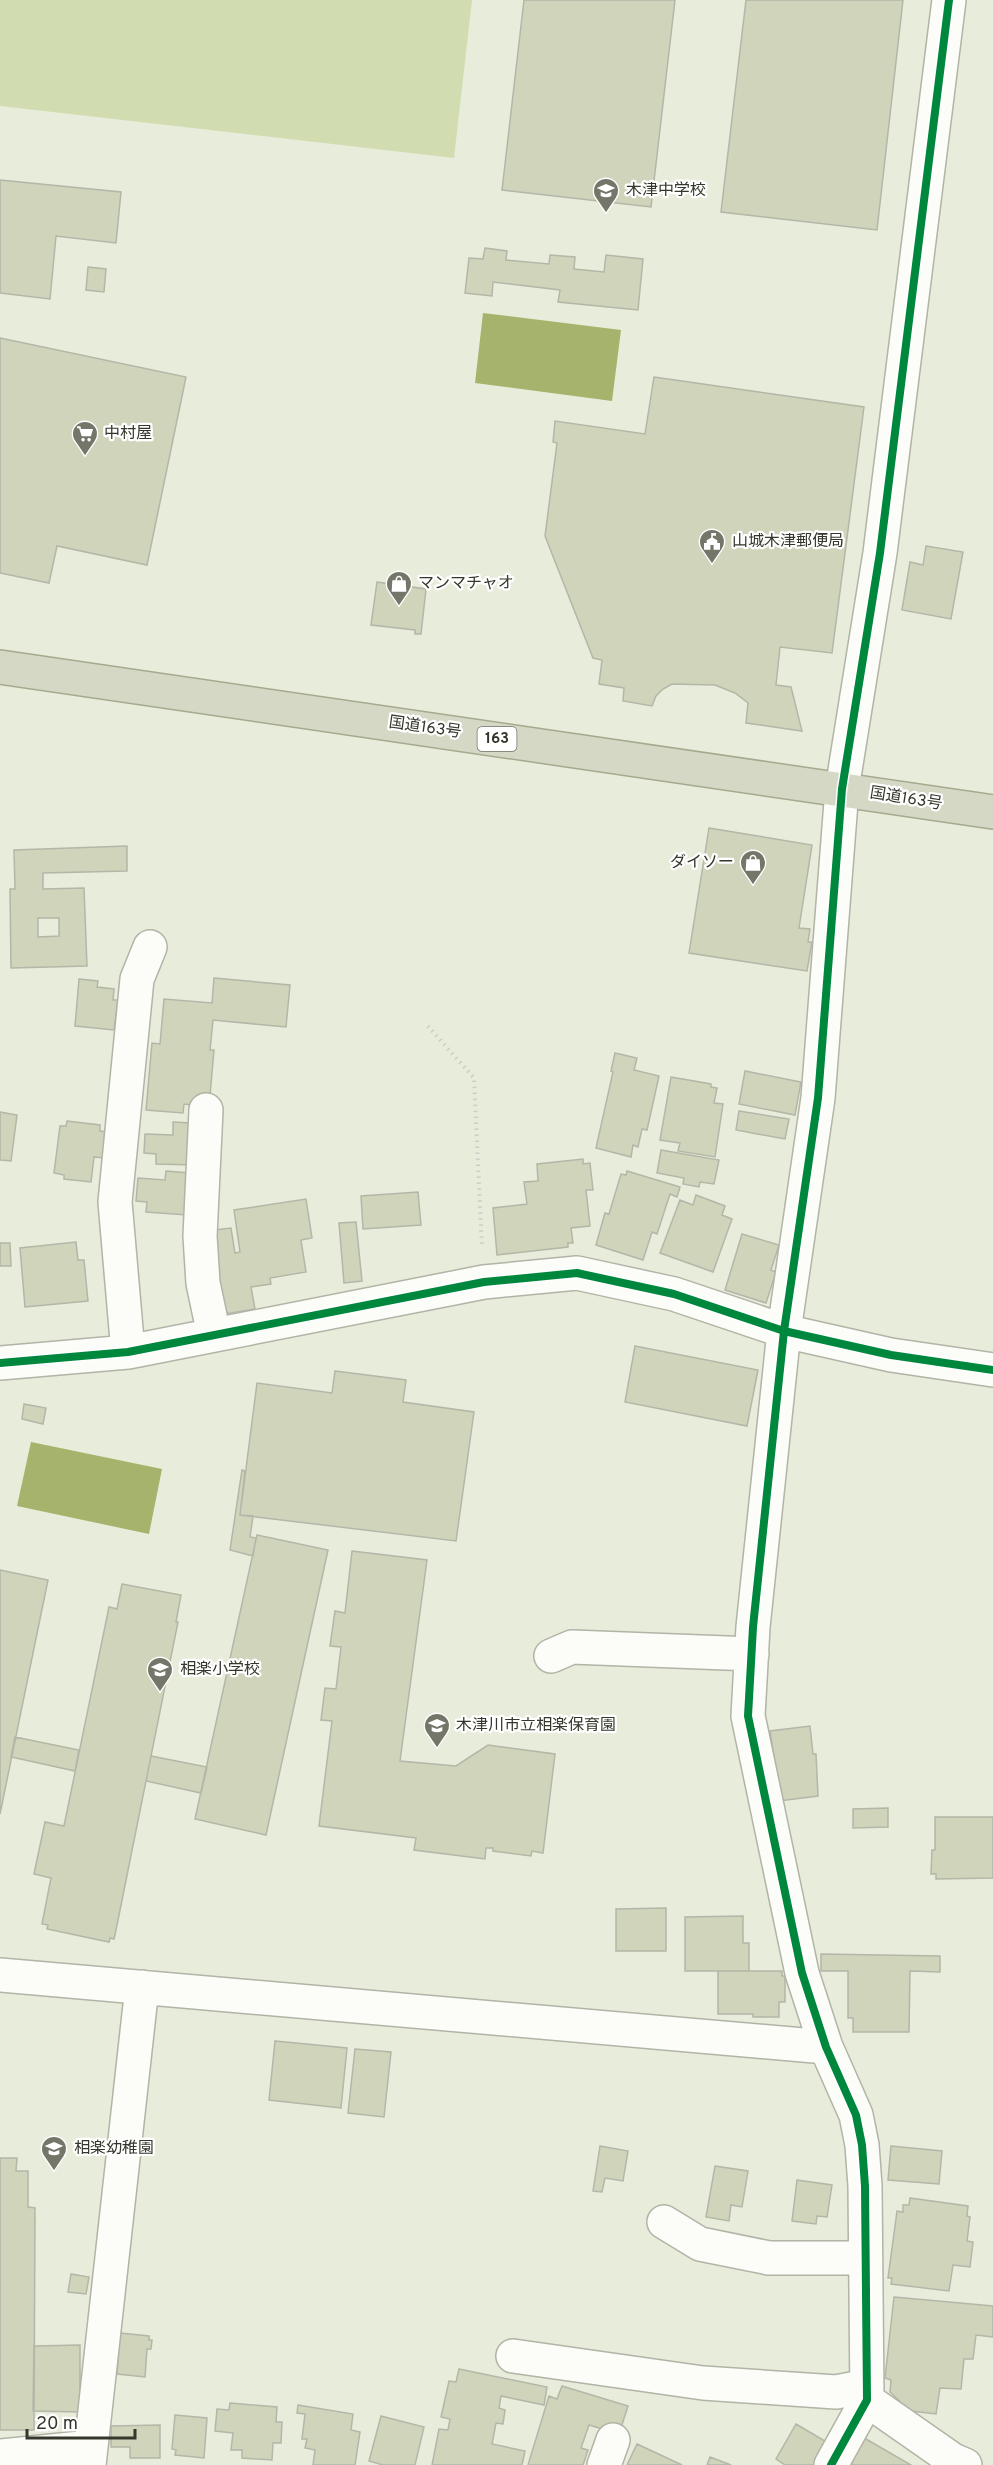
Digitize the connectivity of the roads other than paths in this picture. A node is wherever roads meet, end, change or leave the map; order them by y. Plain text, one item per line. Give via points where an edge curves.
1 (949, 0) edge
2 (0, 667) edge
3 (842, 789) junction
4 (993, 812) edge
5 (150, 947) dead end
6 (206, 1110) dead end
7 (784, 1331) junction
8 (214, 1335) junction
9 (129, 1352) junction
10 (0, 1363) edge
11 (993, 1370) edge
12 (752, 1654) junction
13 (551, 1656) dead end
14 (0, 1975) edge
15 (142, 1987) junction
16 (826, 2047) junction
17 (664, 2222) dead end
18 (865, 2258) junction
19 (513, 2356) dead end
20 (867, 2393) junction
21 (0, 2456) edge
22 (90, 2456) edge
23 (831, 2465) edge
24 (965, 2465) edge

1 - 3 street via 880,553
2 - 3 highway, 国道163号 / 163
3 - 4 highway, 国道163号 / 163
3 - 7 street via 818,1098
5 - 9 street via 137,979 115,1202
6 - 8 street via 200,1236 203,1283
7 - 8 street via 674,1294 577,1273 484,1282
7 - 11 street via 891,1355
7 - 12 street
8 - 9 street
9 - 10 street
12 - 13 street via 572,1647
12 - 16 street via 748,1716 802,1973
14 - 15 street
15 - 16 street
15 - 22 street
16 - 18 street via 856,2115 862,2145
17 - 18 street via 700,2244 769,2258
18 - 20 street
19 - 20 street via 703,2383
20 - 23 street
20 - 24 street via 953,2460
21 - 22 street

